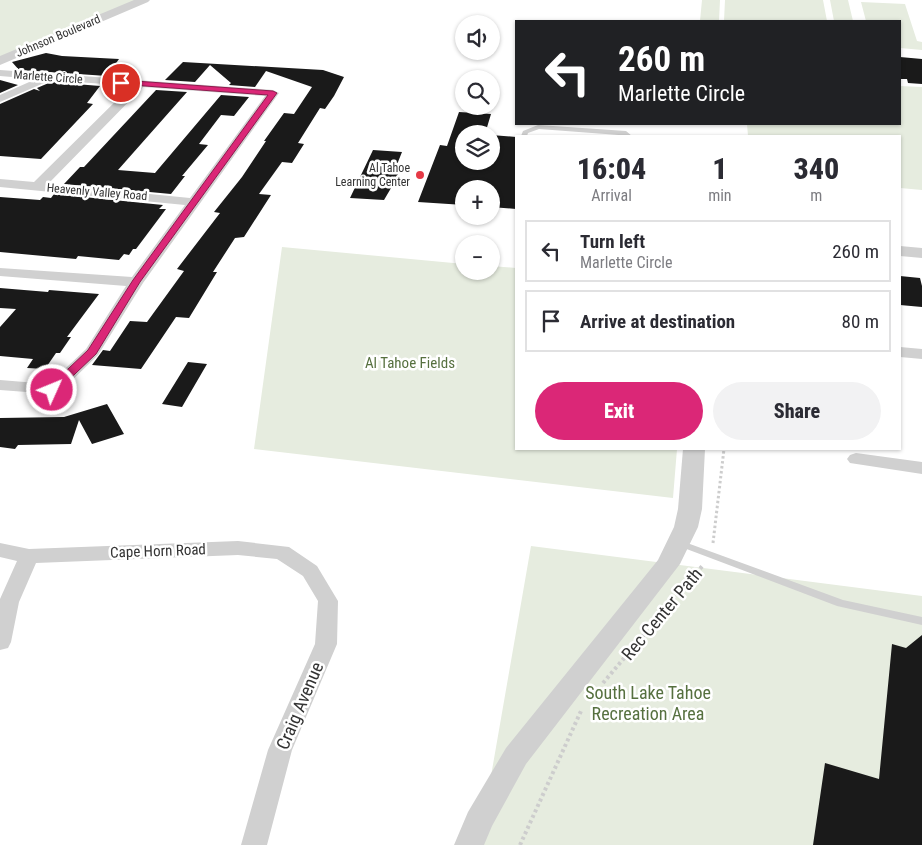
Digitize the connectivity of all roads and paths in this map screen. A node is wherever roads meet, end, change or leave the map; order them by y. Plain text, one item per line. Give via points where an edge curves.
1 (144, 0) edge
2 (0, 61) edge
3 (0, 73) edge
4 (50, 77) junction
5 (138, 84) junction
6 (0, 99) edge
7 (524, 135) edge
8 (629, 135) edge
9 (0, 183) edge
10 (37, 186) junction
11 (193, 202) junction
12 (901, 251) edge
13 (922, 253) edge
14 (0, 272) edge
15 (136, 282) junction
16 (901, 352) edge
17 (922, 354) edge
18 (0, 384) edge
19 (694, 450) edge
20 (724, 450) edge
21 (856, 459) dead end
22 (922, 468) edge
23 (679, 543) junction
24 (0, 550) edge
25 (712, 555) junction
26 (29, 556) junction
27 (310, 571) joint
28 (922, 621) edge
29 (0, 642) edge
30 (601, 686) dead end
31 (582, 707) dead end
32 (254, 845) edge
33 (469, 845) edge
34 (520, 845) edge

1 - 2 street, Johnson Boulevard
3 - 4 street, Marlette Circle
4 - 5 street, Marlette Circle
4 - 6 street
5 - 10 street
5 - 11 street, Marlette Circle via 273,93
7 - 8 lane via 538,126
9 - 10 street, Heavenly Valley Road
10 - 11 street, Heavenly Valley Road
11 - 15 street, Marlette Circle
12 - 13 street
14 - 15 street
15 - 18 street, Marlette Circle via 92,352 52,390
16 - 17 street
19 - 23 street via 690,509
20 - 25 path, Rec Center Path
21 - 22 street
23 - 25 lane
23 - 33 street via 653,585 516,756
24 - 26 street, Cape Horn Road
25 - 28 lane via 841,603
25 - 30 path, Rec Center Path
26 - 27 street, Cape Horn Road via 238,548 282,552
26 - 29 street via 9,602
27 - 32 street, Craig Avenue via 328,601 326,644 280,750
31 - 34 path

